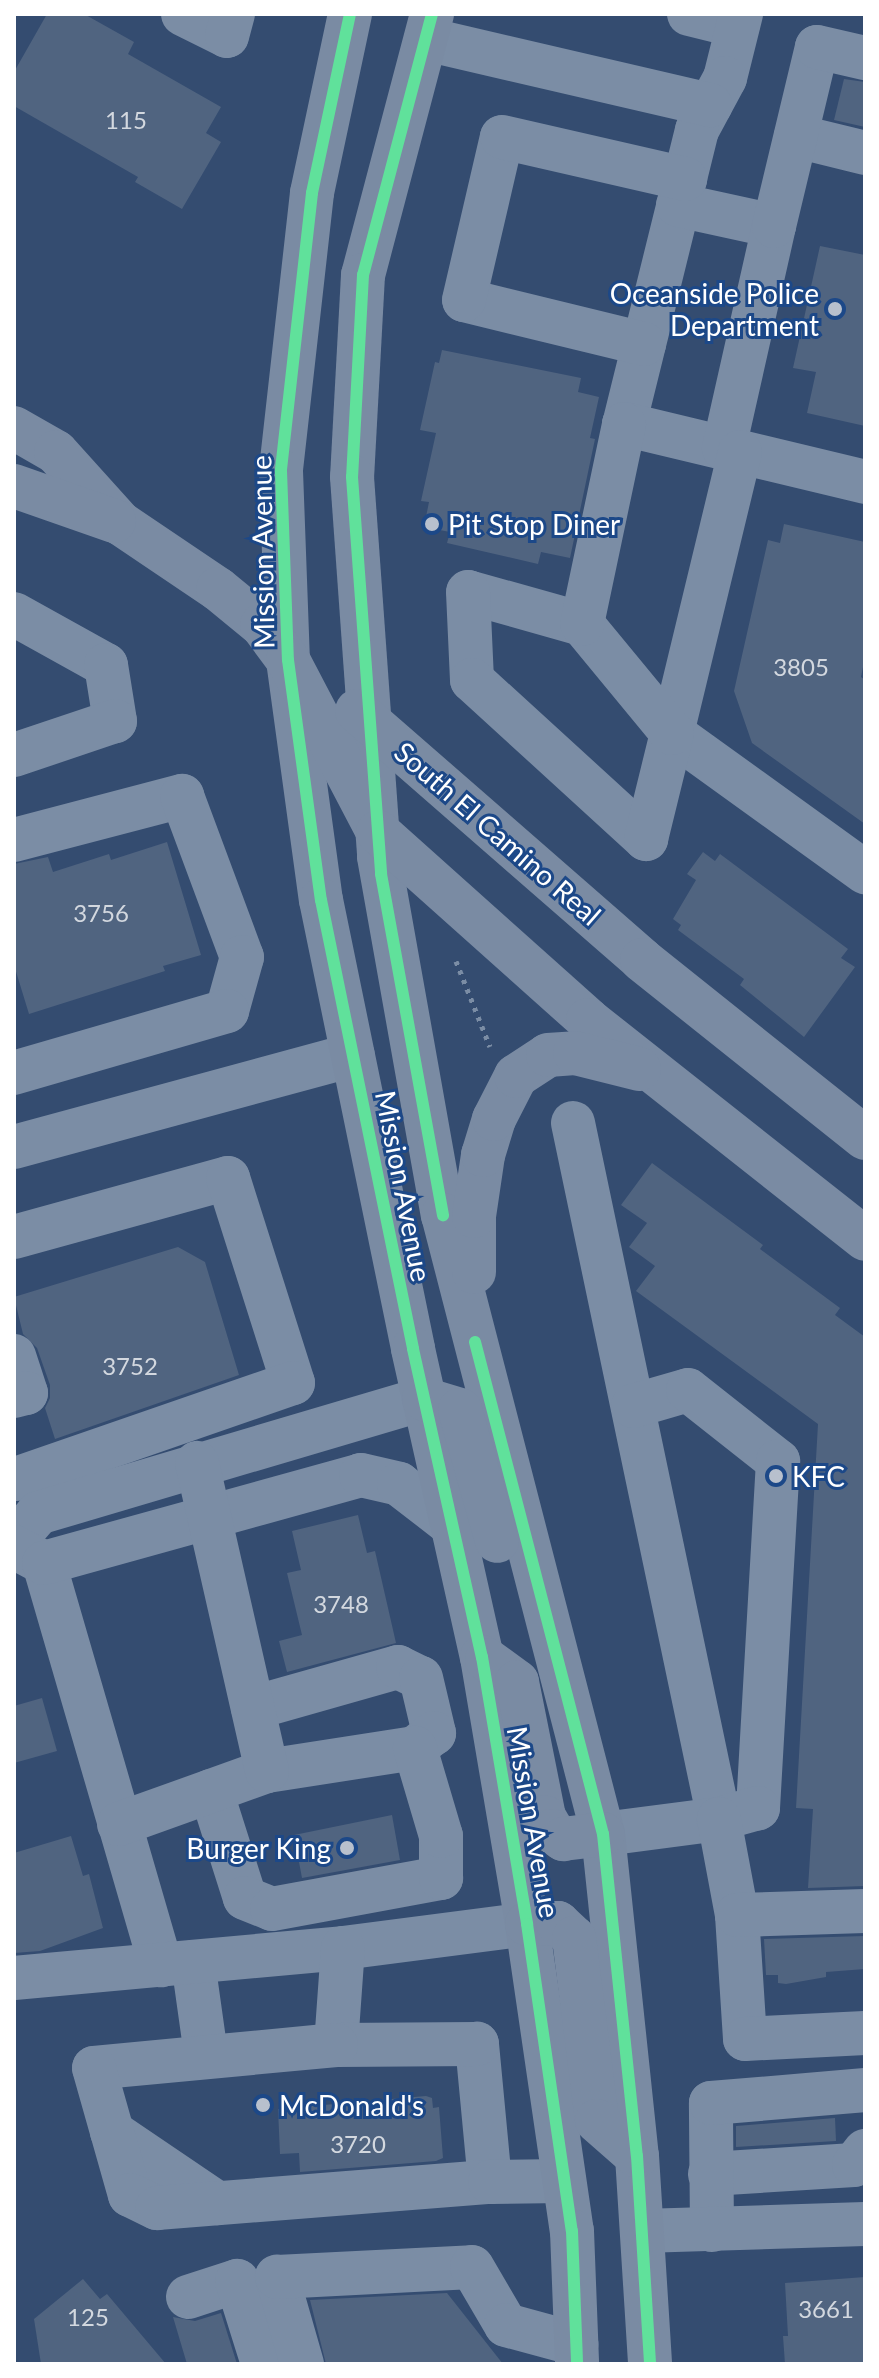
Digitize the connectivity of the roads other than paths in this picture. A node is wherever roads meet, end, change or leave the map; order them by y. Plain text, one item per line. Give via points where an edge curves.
1 (183, 14) edge
2 (233, 14) edge
3 (350, 14) edge
4 (689, 14) edge
5 (739, 20) edge
6 (429, 27) edge
7 (865, 58) edge
8 (710, 105) junction
9 (796, 136) junction
10 (865, 153) edge
11 (682, 192) junction
12 (774, 226) junction
13 (644, 344) junction
14 (624, 424) junction
15 (18, 432) edge
16 (732, 450) junction
17 (865, 482) edge
18 (14, 486) edge
19 (120, 523) junction
20 (14, 614) edge
21 (582, 624) junction
22 (288, 660) junction
23 (371, 722) junction
24 (672, 733) junction
25 (14, 755) edge
26 (378, 832) junction
27 (14, 840) edge
28 (865, 872) edge
29 (353, 1055) junction
30 (14, 1073) edge
31 (656, 1074) junction
32 (573, 1123) dead end
33 (865, 1138) edge
34 (14, 1147) edge
35 (14, 1237) edge
36 (865, 1239) edge
37 (475, 1342) junction
38 (14, 1356) edge
39 (14, 1396) edge
40 (424, 1399) junction
41 (633, 1406) junction
42 (197, 1463) junction
43 (15, 1484) edge
44 (211, 1516) junction
45 (452, 1525) junction
46 (24, 1550) edge
47 (538, 1577) junction
48 (482, 1657) junction
49 (253, 1708) junction
50 (415, 1748) junction
51 (267, 1771) junction
52 (211, 1791) junction
53 (719, 1819) junction
54 (119, 1824) junction
55 (603, 1834) junction
56 (865, 1911) edge
57 (737, 1915) junction
58 (527, 1924) junction
59 (343, 1948) junction
60 (177, 1964) junction
61 (14, 1978) edge
62 (865, 2033) edge
63 (336, 2045) junction
64 (206, 2055) junction
65 (865, 2090) edge
66 (865, 2151) edge
67 (637, 2156) junction
68 (710, 2174) junction
69 (563, 2181) junction
70 (490, 2182) junction
71 (865, 2224) edge
72 (712, 2230) junction
73 (642, 2231) junction
74 (188, 2297) dead end
75 (576, 2354) edge
76 (263, 2364) edge
77 (302, 2364) edge
78 (650, 2364) edge

1 - 2 lane via 227,36
3 - 22 main road, Mission Avenue via 312,193 281,471
4 - 5 lane
5 - 8 lane via 725,78
6 - 8 lane
6 - 23 main road, Mission Avenue via 363,275 352,477
7 - 9 lane via 817,47
8 - 11 lane via 697,130
9 - 10 lane
9 - 12 lane
11 - 12 lane
11 - 13 lane
11 - 13 lane via 502,137 464,300
12 - 16 lane
13 - 14 lane
14 - 16 lane
14 - 21 lane
15 - 19 main road via 56,452
16 - 17 lane
16 - 24 lane
18 - 19 main road
19 - 22 main road via 230,598 262,625
20 - 25 lane via 106,665 115,721
21 - 24 lane
21 - 24 lane via 468,592 472,680 646,839
22 - 23 main road, South El Camino Real
22 - 26 main road
22 - 29 main road, Mission Avenue via 321,900
23 - 26 main road, Mission Avenue
23 - 33 main road, South El Camino Real via 642,960
24 - 28 lane
26 - 31 main road
26 - 37 main road, Mission Avenue via 381,874 443,1215
27 - 30 lane via 182,796 242,957 227,1011
29 - 34 lane
29 - 40 main road, Mission Avenue
31 - 36 main road
31 - 37 main road via 575,1053 548,1055 516,1076 483,1155 474,1216
32 - 41 lane
35 - 43 lane via 228,1178 293,1383
37 - 47 main road, Mission Avenue
38 - 39 lane via 26,1393
40 - 42 lane
40 - 45 main road, Mission Avenue
40 - 47 main road via 460,1410 502,1557
41 - 53 lane
41 - 53 lane via 688,1390 778,1461 758,1808
42 - 44 lane
42 - 46 lane via 38,1513
44 - 45 lane via 361,1475 399,1484
44 - 46 lane
44 - 49 lane
45 - 48 main road, Mission Avenue
46 - 54 lane
47 - 55 main road, Mission Avenue
48 - 55 main road via 517,1682 544,1817 552,1831 563,1839
48 - 58 main road, Mission Avenue
49 - 50 lane via 398,1667 421,1678 434,1733
49 - 51 lane
50 - 51 lane
50 - 52 lane via 441,1836 441,1878 272,1909 245,1898
51 - 52 lane
52 - 54 lane
53 - 55 lane
53 - 57 lane
54 - 60 lane
55 - 67 main road, Mission Avenue
56 - 57 lane
57 - 62 lane via 745,2039
58 - 59 lane
58 - 67 main road via 558,1923 574,1938 597,2121
58 - 69 main road, Mission Avenue
59 - 60 lane
59 - 63 lane
60 - 61 lane
60 - 64 lane
63 - 64 lane
63 - 70 lane via 477,2044
64 - 70 lane via 94,2068 130,2195 157,2208
65 - 68 lane via 711,2103
66 - 68 lane via 854,2165
67 - 73 main road, Mission Avenue
68 - 72 lane
69 - 70 lane
69 - 75 main road, Mission Avenue via 572,2231
71 - 72 lane
72 - 73 lane
73 - 78 main road, Mission Avenue
74 - 76 lane via 237,2281
75 - 77 lane via 506,2325 472,2267 277,2277

